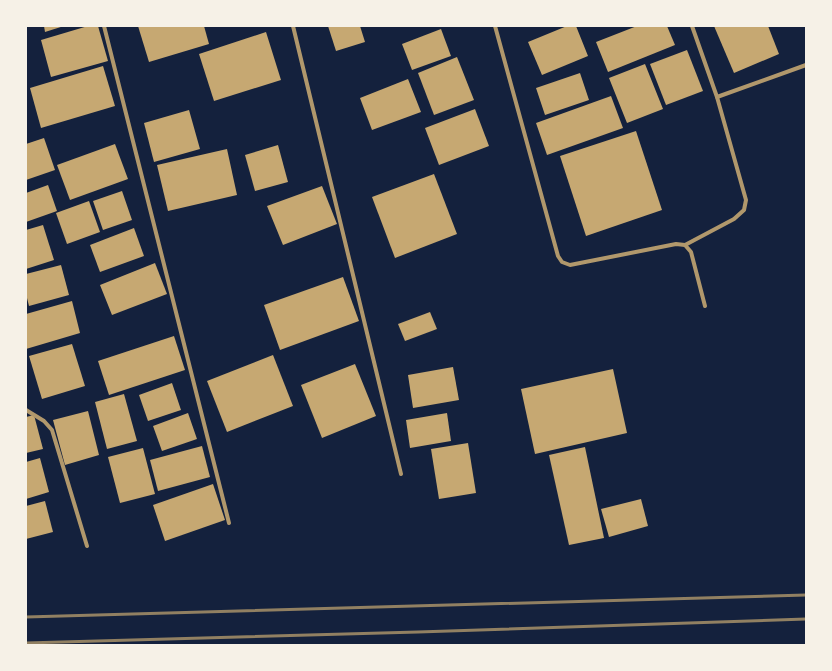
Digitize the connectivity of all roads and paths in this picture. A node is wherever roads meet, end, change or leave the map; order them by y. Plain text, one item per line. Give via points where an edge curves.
1 (104, 26) edge
2 (293, 26) edge
3 (495, 26) edge
4 (692, 26) edge
5 (806, 65) edge
6 (717, 97) junction
7 (685, 245) junction
8 (705, 306) dead end
9 (26, 410) edge
10 (401, 474) dead end
11 (229, 523) dead end
12 (87, 546) dead end

1 - 11 street
2 - 10 street
3 - 7 street via 558,256 562,262 570,265 676,244
4 - 6 street
5 - 6 street
6 - 7 street via 746,200 744,210 734,219
7 - 8 street via 691,252
9 - 12 street via 44,421 52,430

